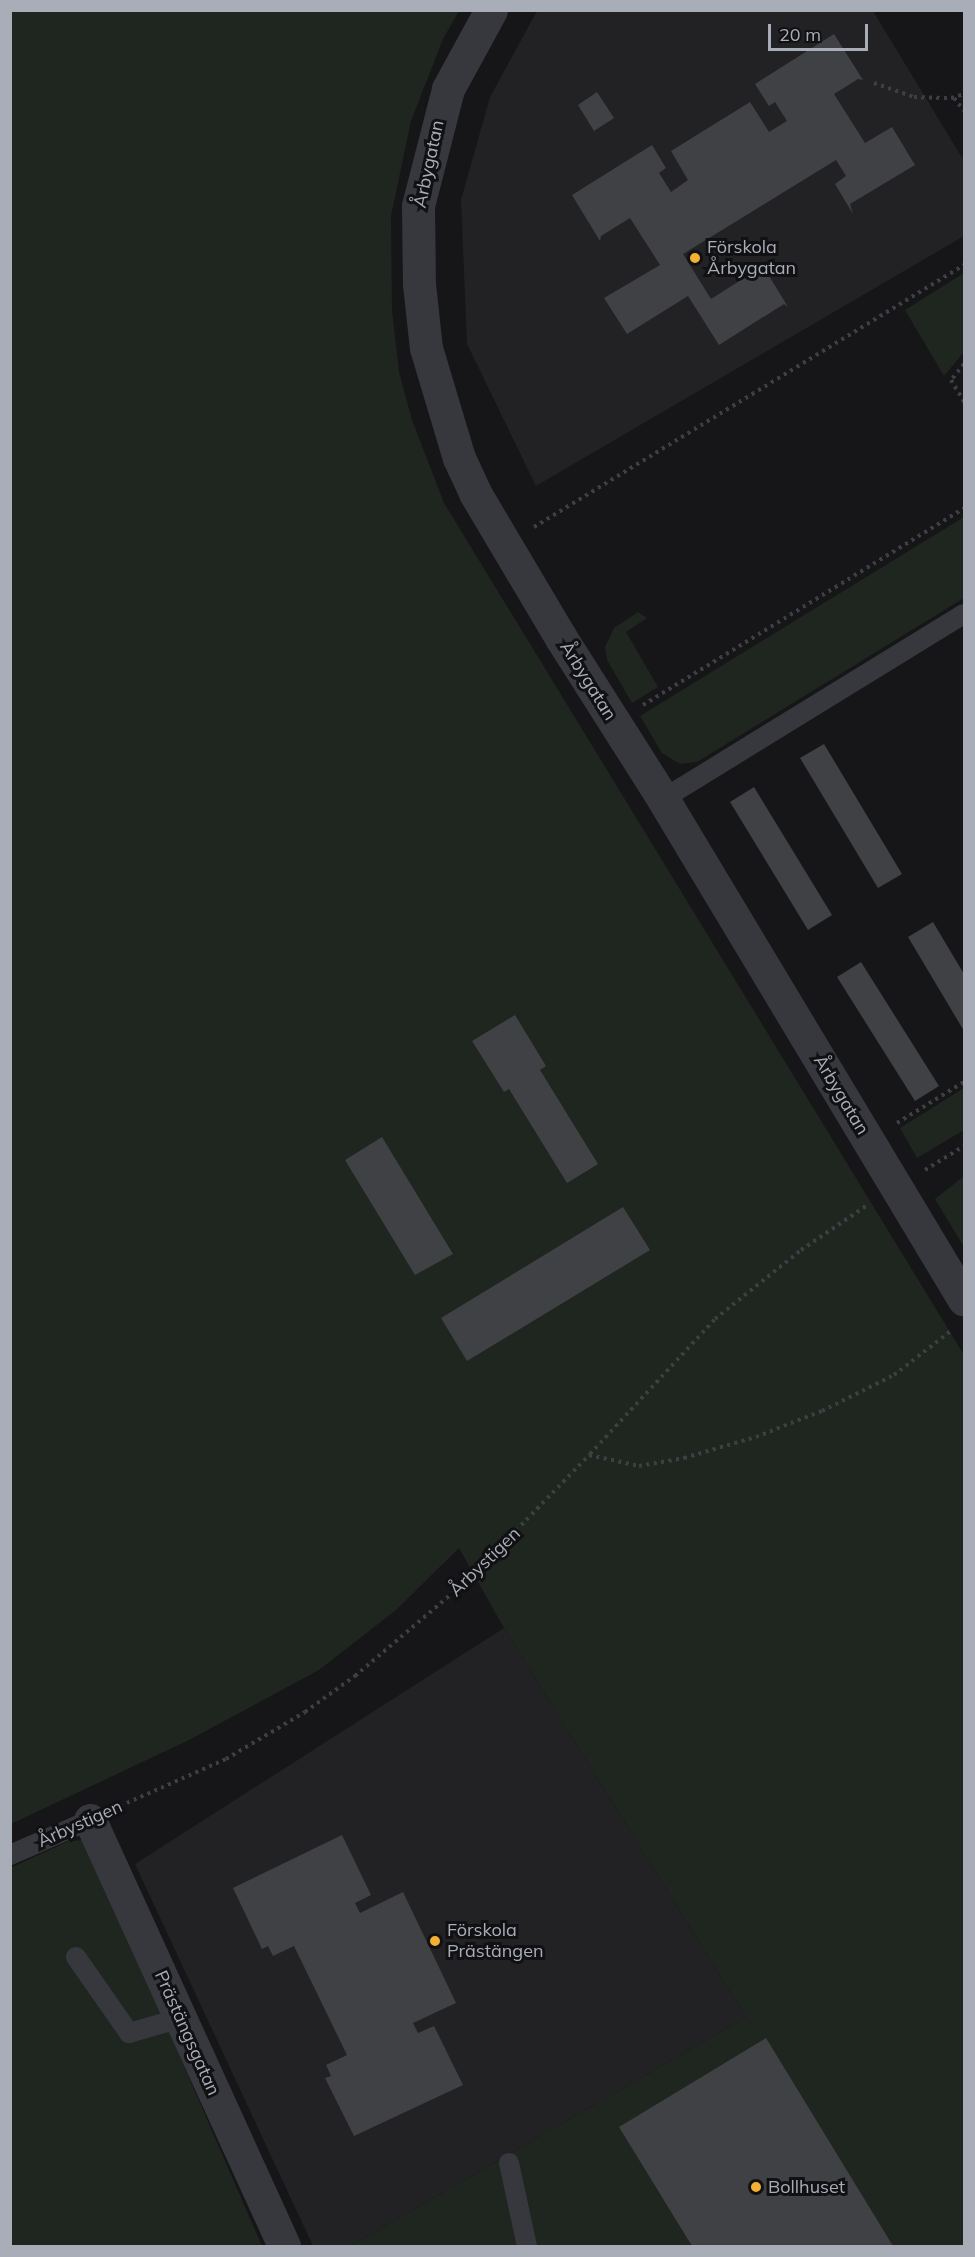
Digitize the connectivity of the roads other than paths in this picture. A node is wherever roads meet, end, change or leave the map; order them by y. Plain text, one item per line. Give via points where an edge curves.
1 (491, 10) edge
2 (964, 614) edge
3 (663, 799) junction
4 (960, 1313) edge
5 (90, 1820) joint
6 (10, 1855) edge
7 (76, 1957) dead end
8 (181, 2018) junction
9 (508, 2163) dead end
10 (284, 2247) edge
11 (527, 2247) edge

1 - 3 street, Årbygatan via 448,89 418,206 419,284 426,348 442,410 475,493
2 - 3 lane
3 - 4 street, Årbygatan via 868,1140
5 - 6 lane, Årbystigen
5 - 8 street, Prästängsgatan
7 - 8 lane via 129,2033
8 - 10 street, Prästängsgatan
9 - 11 lane

